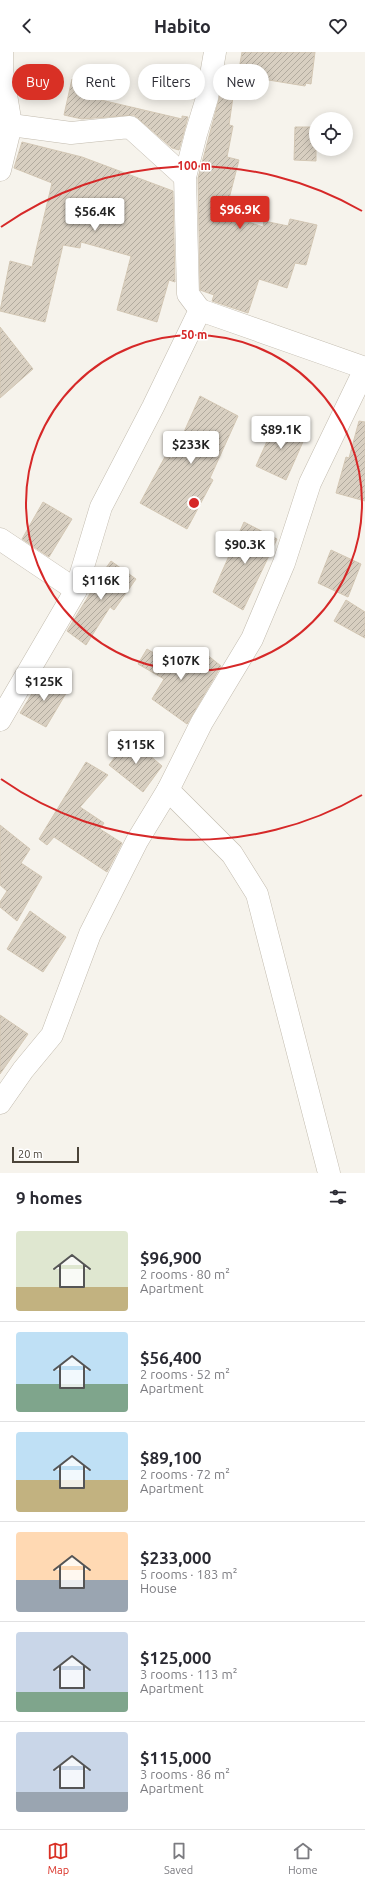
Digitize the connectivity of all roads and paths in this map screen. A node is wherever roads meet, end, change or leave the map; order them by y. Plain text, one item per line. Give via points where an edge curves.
1 (2, 52) edge
2 (215, 52) edge
3 (11, 125) junction
4 (0, 170) edge
5 (186, 177) junction
6 (200, 310) junction
7 (365, 368) edge
8 (0, 539) edge
9 (76, 590) junction
10 (0, 720) edge
11 (168, 790) junction
12 (0, 1103) edge
13 (328, 1173) edge

1 - 3 street via 2,70
2 - 5 street via 207,98
3 - 4 street
3 - 5 street via 71,133 130,127
5 - 6 street via 188,294
6 - 7 street
6 - 9 street via 153,408 101,507
7 - 11 street via 310,483 284,563 252,639 202,722
8 - 9 street
9 - 10 street
11 - 12 street via 137,841 90,934 52,1035
11 - 13 street via 232,854 257,894

